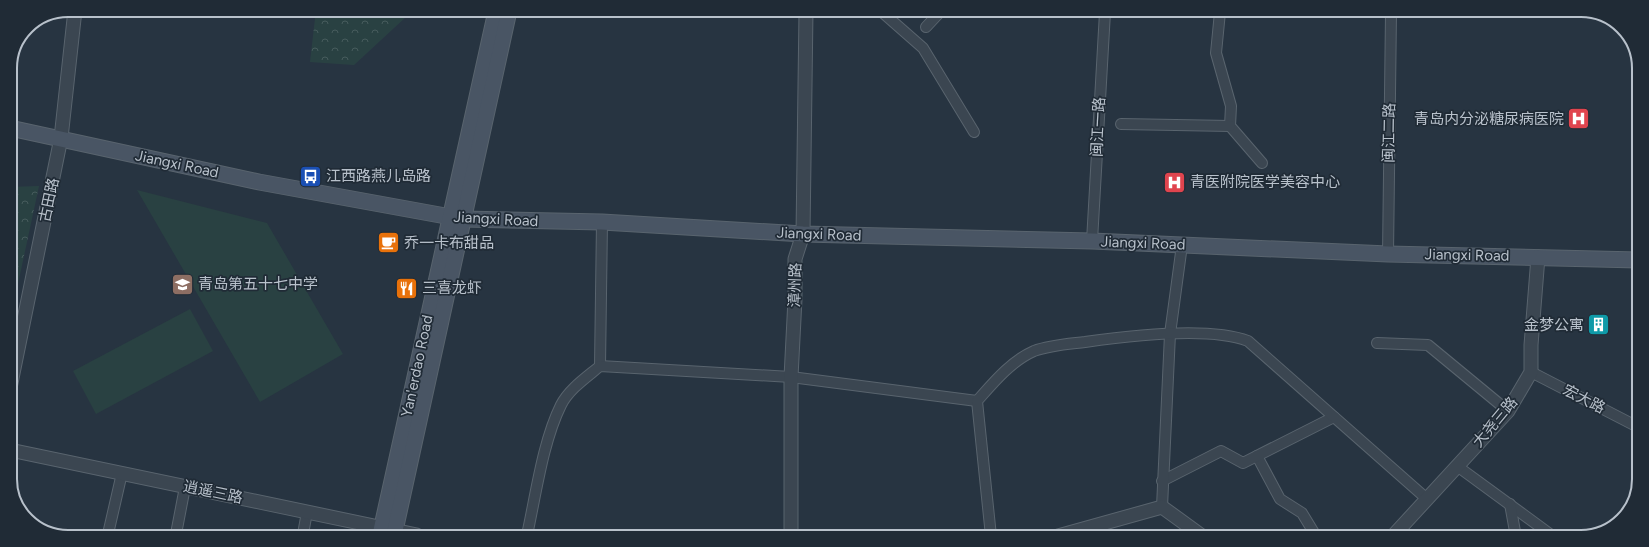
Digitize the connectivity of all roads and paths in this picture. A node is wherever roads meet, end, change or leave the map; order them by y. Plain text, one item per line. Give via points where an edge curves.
1 (74, 17) edge
2 (495, 17) edge
3 (507, 17) edge
4 (806, 17) edge
5 (888, 17) edge
6 (936, 17) edge
7 (1105, 17) edge
8 (1220, 17) edge
9 (1390, 17) edge
10 (926, 28) dead end
11 (1121, 124) dead end
12 (1230, 126) junction
13 (17, 129) edge
14 (974, 132) dead end
15 (61, 138) junction
16 (1262, 163) dead end
17 (456, 218) junction
18 (602, 222) junction
19 (803, 234) junction
20 (1092, 241) junction
21 (1182, 245) junction
22 (1388, 254) junction
23 (1538, 257) junction
24 (1632, 260) edge
25 (1170, 334) junction
26 (1377, 343) dead end
27 (17, 354) edge
28 (600, 366) junction
29 (1531, 372) junction
30 (791, 377) junction
31 (977, 401) junction
32 (1508, 411) junction
33 (1334, 417) junction
34 (1632, 424) edge
35 (17, 451) edge
36 (1257, 456) junction
37 (1457, 466) junction
38 (122, 473) junction
39 (1162, 481) junction
40 (185, 486) junction
41 (1427, 499) junction
42 (1510, 504) junction
43 (1162, 507) junction
44 (307, 512) junction
45 (109, 530) edge
46 (177, 530) edge
47 (304, 530) edge
48 (384, 530) edge
49 (388, 530) edge
50 (528, 530) edge
51 (791, 530) edge
52 (990, 530) edge
53 (1080, 530) edge
54 (1194, 530) edge
55 (1312, 530) edge
56 (1398, 530) edge
57 (1515, 530) edge
58 (1545, 530) edge

1 - 15 street, 古田路
2 - 17 main road, Yan'erdao Road
3 - 17 main road, Yan'erdao Road
4 - 19 street, 漳州路
5 - 14 street via 923,48
6 - 10 street
7 - 20 street, 闽江一路
8 - 12 street via 1216,53 1231,106
9 - 22 street, 闽江二路
11 - 12 street
12 - 16 street
13 - 15 main road, Jiangxi Road
15 - 17 main road, Jiangxi Road via 259,182
15 - 27 street, 古田路
17 - 18 main road, Jiangxi Road
17 - 49 main road, Yan'erdao Road
18 - 19 main road, Jiangxi Road
18 - 28 street
19 - 20 main road, Jiangxi Road
19 - 30 street, 漳州路 via 795,259
20 - 21 main road, Jiangxi Road
21 - 22 main road, Jiangxi Road
21 - 25 street
22 - 23 main road, Jiangxi Road
23 - 24 main road, Jiangxi Road
23 - 29 street, 大尧三路
25 - 31 street via 1105,339 1034,351 1009,368
25 - 33 street via 1214,334 1248,341
25 - 39 street
26 - 32 street via 1428,345
28 - 30 street
28 - 50 street via 581,382 562,404 549,436
29 - 32 street, 大尧三路
29 - 34 street, 宏大路
30 - 31 street
30 - 51 street, 漳州路
31 - 52 street
32 - 37 street, 大尧三路
33 - 36 street
33 - 41 street
35 - 38 street, 逍遥三路
36 - 39 street via 1243,463 1221,452
36 - 55 street via 1280,498 1302,513
37 - 41 street, 大尧三路
37 - 42 street
38 - 40 street, 逍遥三路
38 - 45 street
39 - 43 street
40 - 44 street, 逍遥三路
40 - 46 street
41 - 56 street, 大尧三路
42 - 57 street
42 - 58 street
43 - 53 street
43 - 54 street
44 - 47 street
44 - 48 street, 逍遥三路

